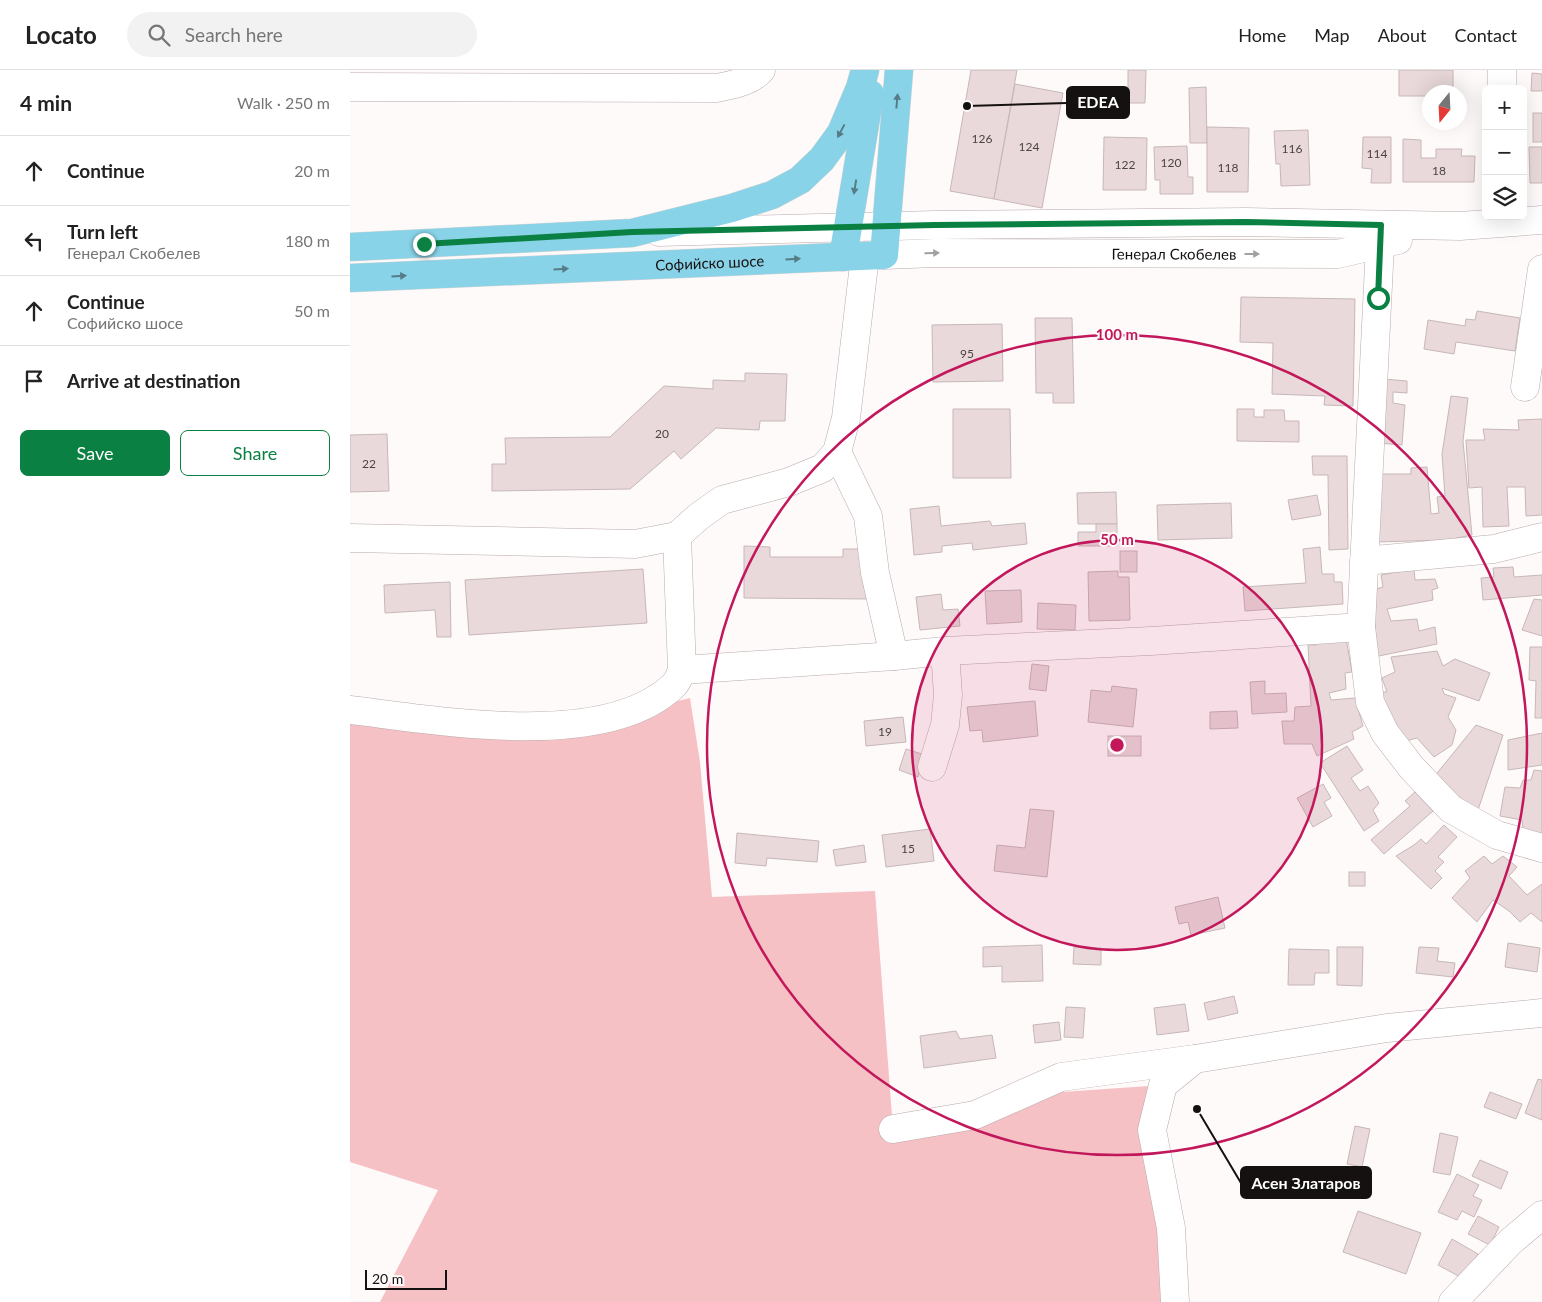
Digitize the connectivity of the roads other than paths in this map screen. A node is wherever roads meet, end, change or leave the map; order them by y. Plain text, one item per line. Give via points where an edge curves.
1 (762, 70) edge
2 (865, 70) edge
3 (874, 70) edge
4 (899, 70) edge
5 (1502, 70) edge
6 (1502, 85) edge
7 (350, 87) edge
8 (1495, 220) edge
9 (1527, 220) edge
10 (1542, 220) edge
11 (886, 226) junction
12 (849, 227) junction
13 (632, 232) junction
14 (1381, 234) junction
15 (350, 247) edge
16 (864, 256) junction
17 (1542, 269) edge
18 (350, 278) edge
19 (1525, 387) dead end
20 (837, 452) junction
21 (677, 536) junction
22 (1542, 537) edge
23 (350, 538) edge
24 (1364, 561) junction
25 (1361, 627) junction
26 (946, 652) junction
27 (894, 656) junction
28 (682, 670) junction
29 (350, 710) edge
30 (932, 767) dead end
31 (1542, 848) edge
32 (1542, 1013) edge
33 (1195, 1059) junction
34 (893, 1129) dead end
35 (1542, 1215) edge
36 (1174, 1302) edge
37 (1453, 1302) edge

1 - 7 street via 736,84 716,88
2 -> 13 main road via 841,133 822,159 800,180 772,195 732,208
3 -> 12 main road
11 -> 4 main road
5 - 6 street
8 - 14 street, Генерал Скобелев
9 - 10 street, Генерал Скобелев
11 - 12 street, Генерал Скобелев
11 - 14 street, Генерал Скобелев via 1245,222
11 - 16 main road
12 - 13 street, Генерал Скобелев
12 - 16 main road
13 - 15 main road
16 -> 14 street, Генерал Скобелев via 935,253 1338,254
14 - 24 street
18 -> 16 main road, Софийско шосе
16 - 20 street via 846,418
17 - 19 street
20 - 21 street via 823,468 789,482 722,500
20 - 27 street via 868,516 875,574
21 - 23 street via 635,544
21 - 28 street
22 - 24 street via 1494,548
24 - 25 street
25 - 26 street
25 - 31 street via 1370,702 1384,733 1412,768 1451,809 1497,835
26 - 27 street
26 - 30 street via 948,694 945,724
27 - 28 street
28 - 29 street via 674,686 629,713 573,725 486,726
32 - 33 street via 1387,1028
33 - 34 street via 1061,1078 975,1115
33 - 36 street via 1163,1085 1152,1130 1171,1228
35 - 37 street via 1510,1242

